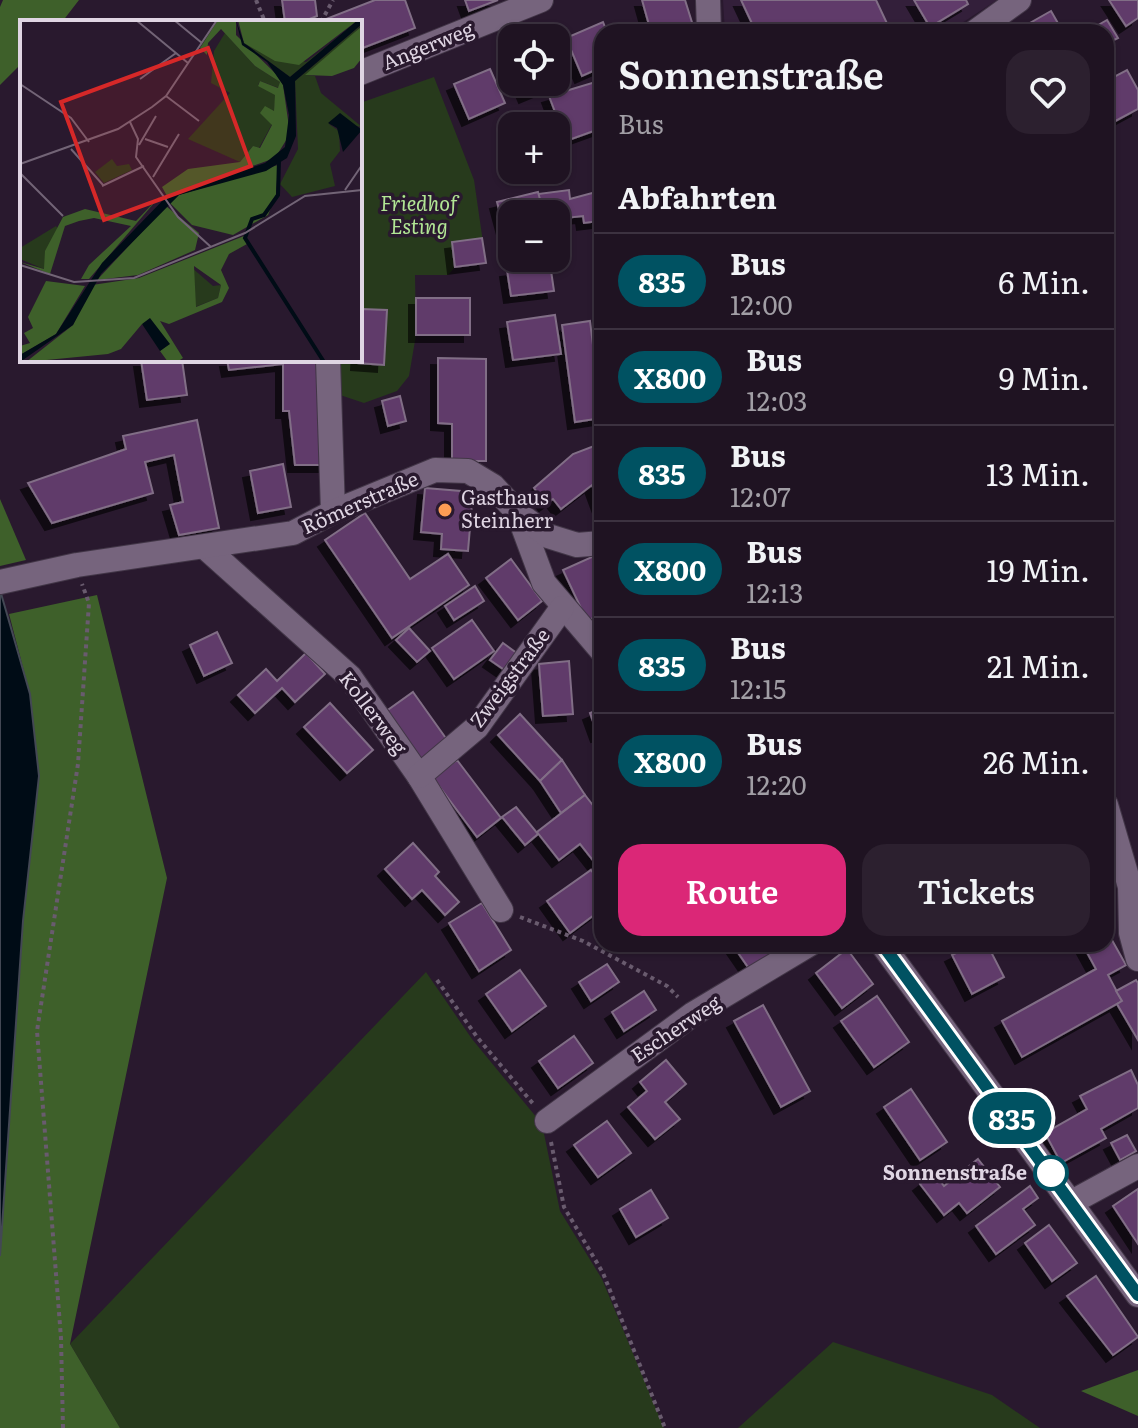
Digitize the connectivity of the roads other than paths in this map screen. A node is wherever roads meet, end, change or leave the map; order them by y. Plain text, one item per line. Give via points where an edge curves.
1 (541, 0) edge
2 (708, 0) edge
3 (1019, 0) edge
4 (709, 24) edge
5 (986, 24) edge
6 (362, 72) edge
7 (328, 362) edge
8 (333, 512) junction
9 (519, 514) junction
10 (594, 544) edge
11 (206, 548) junction
12 (0, 582) edge
13 (562, 608) junction
14 (594, 642) edge
15 (419, 776) junction
16 (1114, 830) edge
17 (1134, 893) edge
18 (501, 910) road end
19 (797, 952) edge
20 (888, 952) edge
21 (1138, 959) edge
22 (547, 1121) road end
23 (1138, 1166) edge
24 (1072, 1202) junction
25 (1138, 1295) edge

1 - 6 street, Angerweg
2 - 4 street
3 - 5 street
7 - 8 street
8 - 9 street, Römerstraße via 435,470 468,471 493,486
8 - 11 street, Römerstraße via 293,533
9 - 10 street, Römerstraße via 548,536 577,545
9 - 13 street via 544,583
11 - 12 street, Römerstraße via 77,565
11 - 15 street, Kollerweg via 350,677
13 - 14 street
13 - 15 street, Zweigstraße via 477,727
15 - 18 street, Kollerweg
16 - 17 street
17 - 21 street via 1131,933
19 - 22 street, Escherweg via 693,1014
20 - 24 street
23 - 24 street
24 - 25 street

